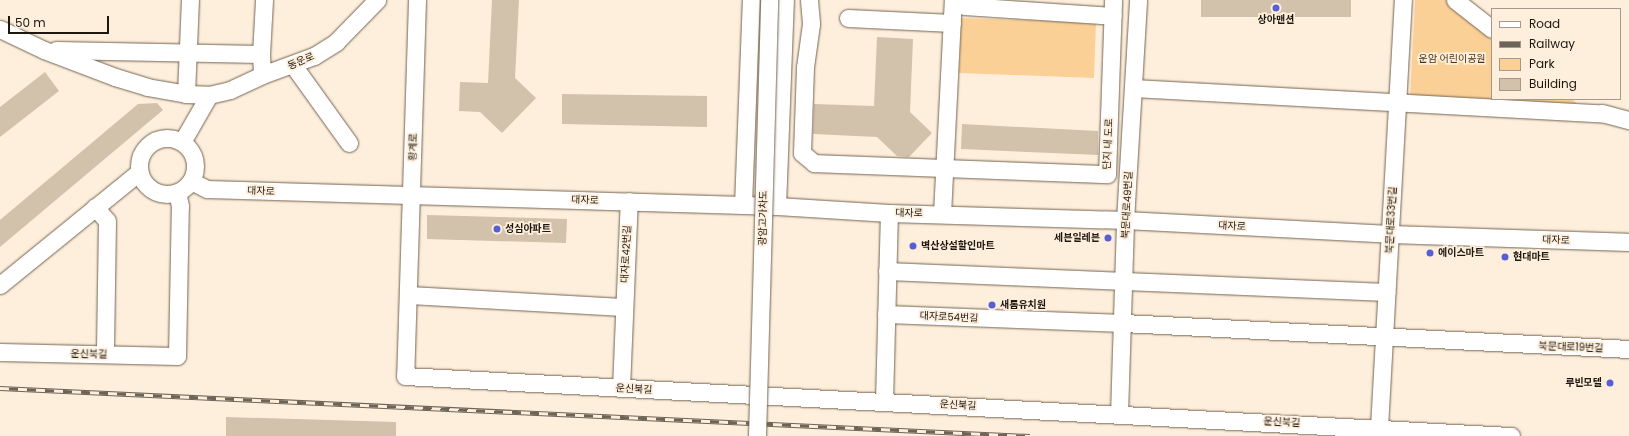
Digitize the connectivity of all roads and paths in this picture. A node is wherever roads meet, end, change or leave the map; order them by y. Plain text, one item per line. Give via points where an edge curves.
1 (190, 0) edge
2 (264, 0) edge
3 (377, 0) edge
4 (417, 0) edge
5 (751, 0) edge
6 (768, 0) edge
7 (785, 0) edge
8 (809, 0) edge
9 (1138, 0) edge
10 (1403, 0) edge
11 (1455, 0) edge
12 (958, 3) edge
13 (1113, 8) edge
14 (848, 18) dead end
15 (952, 23) junction
16 (1491, 27) edge
17 (0, 30) edge
18 (44, 50) junction
19 (187, 53) junction
20 (261, 54) junction
21 (293, 65) junction
22 (262, 75) junction
23 (1133, 88) junction
24 (186, 94) junction
25 (210, 95) junction
26 (1584, 100) edge
27 (1397, 102) junction
28 (1602, 113) junction
29 (1629, 120) edge
30 (182, 142) junction
31 (349, 143) dead end
32 (944, 169) junction
33 (139, 172) junction
34 (190, 181) junction
35 (177, 192) junction
36 (411, 195) junction
37 (629, 201) junction
38 (743, 205) junction
39 (777, 206) junction
40 (95, 207) junction
41 (888, 213) junction
42 (942, 214) junction
43 (1125, 220) junction
44 (1390, 234) junction
45 (1629, 242) edge
46 (888, 271) junction
47 (1124, 281) junction
48 (0, 285) edge
49 (1388, 292) junction
50 (408, 295) junction
51 (624, 306) junction
52 (886, 314) junction
53 (1123, 323) junction
54 (1385, 338) junction
55 (1629, 349) edge
56 (0, 352) edge
57 (105, 354) junction
58 (405, 376) joint
59 (621, 388) junction
60 (884, 402) junction
61 (1119, 414) junction
62 (1379, 428) junction
63 (757, 436) edge
64 (1511, 436) edge

1 - 19 street
2 - 20 street
3 - 21 street, 동운로 via 336,42
4 - 36 street, 황계로
5 - 38 street
6 - 63 street, 광암고가차도, bridge
7 - 39 street
8 - 32 street via 811,24 805,67 802,153 814,163
9 - 23 street, 북문대로49번길
10 - 27 street, 북문대로33번길
11 - 16 street
12 - 13 street
12 - 15 street
13 - 32 street, 단지 내 도로 via 1107,174
14 - 15 street
15 - 32 street
17 - 18 street, 동운로
18 - 19 street, 동운로
18 - 24 street, 동운로 via 115,77 148,87
19 - 20 street, 동운로
19 - 24 street
20 - 22 street
21 - 22 street, 동운로
21 - 31 street
22 - 25 street, 동운로 via 230,90
23 - 27 street
23 - 43 street, 북문대로49번길
24 - 25 street, 동운로
25 - 30 street
26 - 28 street
27 - 28 street
27 - 44 street, 북문대로33번길
28 - 29 street
30 - 33 street via 172,138 150,142 143,150
30 - 34 street via 190,149 194,160 195,170
32 - 42 street
33 - 35 street via 143,180 154,190 168,194
33 - 40 street
34 - 35 street
34 - 36 street, 대자로 via 207,189
35 - 57 street, 운신북길 via 180,206 177,356
36 - 37 street, 대자로
36 - 50 street, 황계로
37 - 38 street, 대자로
37 - 51 street, 대자로42번길
38 - 39 street, 대자로
39 - 41 street, 대자로
40 - 48 street
40 - 57 street via 107,221
41 - 42 street, 대자로
41 - 46 street
42 - 43 street, 대자로
43 - 44 street, 대자로
43 - 47 street, 북문대로49번길
44 - 45 street, 대자로
44 - 49 street, 북문대로33번길
46 - 47 street
46 - 52 street
47 - 49 street
47 - 53 street, 북문대로49번길
49 - 54 street, 북문대로33번길
50 - 51 street
50 - 58 street, 황계로
51 - 59 street, 대자로42번길
52 - 53 street, 대자로54번길
52 - 60 street
53 - 54 street
53 - 61 street, 북문대로49번길
54 - 55 street, 북문대로19번길
54 - 62 street, 북문대로33번길
56 - 57 street, 운신북길
58 - 59 street, 운신북길
59 - 60 street, 운신북길
60 - 61 street, 운신북길
61 - 62 street, 운신북길
62 - 64 street, 운신북길

